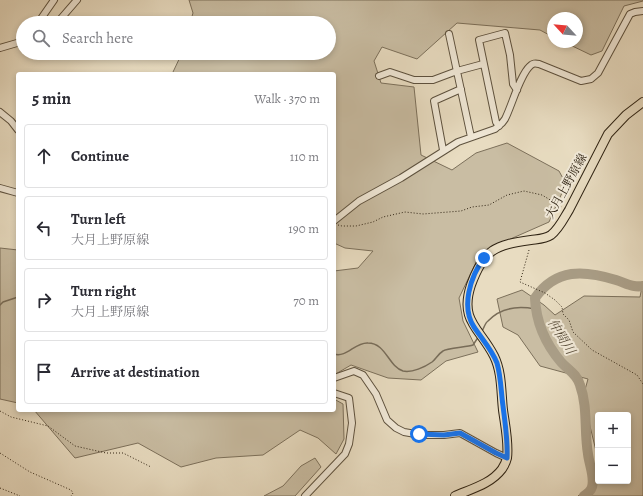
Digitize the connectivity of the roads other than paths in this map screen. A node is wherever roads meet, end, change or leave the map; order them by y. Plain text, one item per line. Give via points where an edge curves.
1 (54, 0) edge
2 (77, 0) edge
3 (643, 11) edge
4 (43, 16) edge
5 (63, 16) edge
6 (449, 34) dead end
7 (16, 44) edge
8 (0, 48) edge
9 (483, 64) junction
10 (457, 71) junction
11 (379, 76) dead end
12 (461, 89) junction
13 (517, 90) junction
14 (643, 102) edge
15 (0, 112) edge
16 (499, 126) junction
17 (16, 127) edge
18 (471, 137) junction
19 (443, 150) junction
20 (0, 188) edge
21 (16, 192) edge
22 (336, 220) edge
23 (336, 377) edge
24 (336, 394) edge
25 (507, 458) junction
26 (305, 496) edge
27 (455, 496) edge

1 - 4 street
2 - 5 street
3 - 13 street via 630,14 598,73 591,79 581,81 535,63 527,69
6 - 10 street
7 - 8 street
9 - 10 street
9 - 13 street via 479,40 505,33 513,84
9 - 16 street
10 - 11 street via 433,80 414,80 390,72
10 - 12 street
12 - 18 street
12 - 19 street via 434,101
13 - 16 street via 505,119
14 - 25 main road, 大月上野原線 via 608,134 556,230 546,237 508,244 494,250 481,262 471,286 467,306 469,317 492,353 499,371
15 - 17 street
16 - 18 street
18 - 19 street
19 - 22 street via 401,178 359,201
20 - 21 street
23 - 25 street via 354,371 364,375 376,394 387,420 400,430 421,435 460,433
24 - 26 street via 348,398 352,423 349,444 345,454
25 - 27 main road via 503,468 492,479

